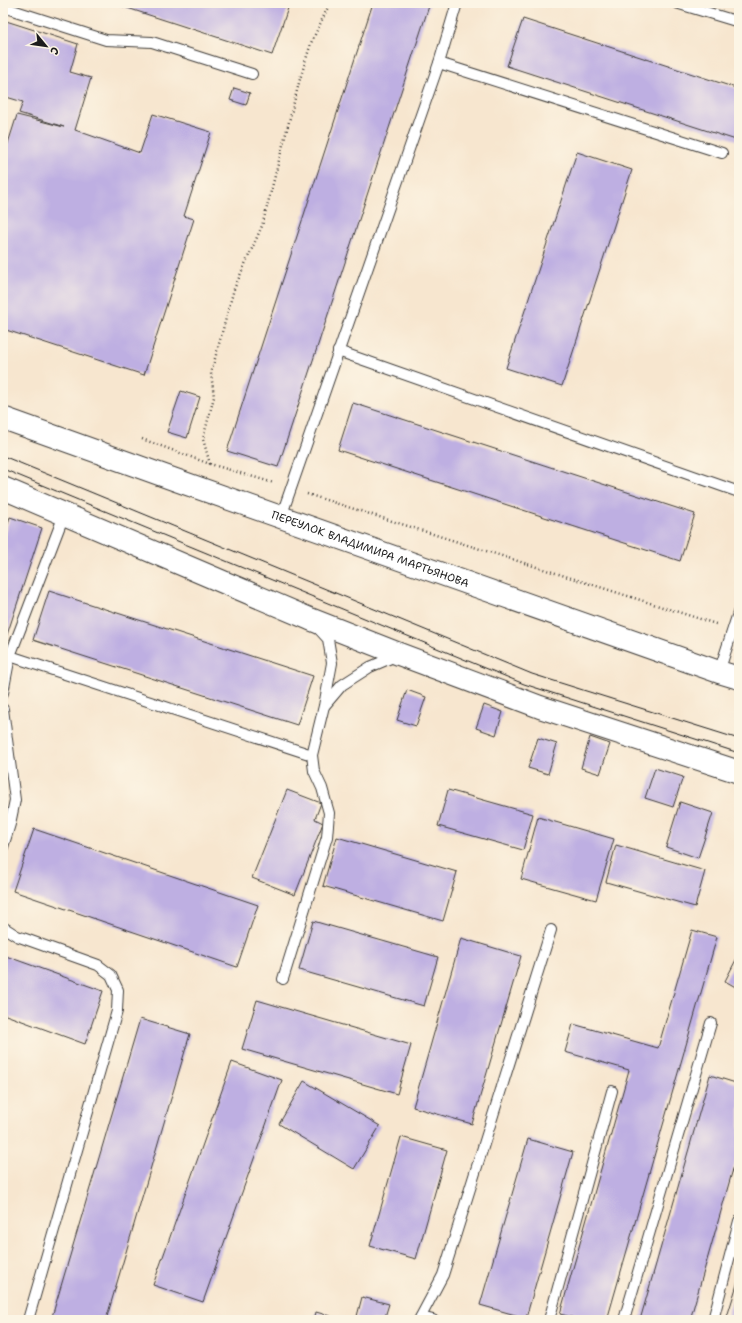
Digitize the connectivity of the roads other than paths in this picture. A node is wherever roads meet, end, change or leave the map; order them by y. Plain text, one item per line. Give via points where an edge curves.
1 (457, 3) edge
2 (676, 3) edge
3 (3, 7) edge
4 (739, 22) edge
5 (439, 62) junction
6 (252, 74) dead end
7 (722, 153) dead end
8 (338, 351) junction
9 (3, 418) edge
10 (3, 488) edge
11 (739, 492) edge
12 (64, 515) junction
13 (281, 518) junction
14 (739, 610) edge
15 (310, 619) junction
16 (399, 654) junction
17 (10, 656) junction
18 (729, 675) edge
19 (3, 693) edge
20 (324, 706) junction
21 (3, 709) edge
22 (312, 755) junction
23 (739, 772) edge
24 (3, 847) edge
25 (3, 927) edge
26 (551, 930) dead end
27 (283, 979) dead end
28 (711, 1023) dead end
29 (612, 1092) dead end
30 (739, 1221) edge
31 (420, 1318) edge
32 (28, 1320) edge
33 (434, 1320) edge
34 (549, 1320) edge
35 (624, 1320) edge
36 (713, 1320) edge

1 - 5 lane
2 - 4 lane
3 - 6 lane via 106,40 152,42
5 - 7 lane
5 - 8 lane
8 - 11 lane
8 - 13 lane
9 - 13 street, ПЕРЕУЛОК ВЛАДИМИРА МАРТЬЯНОВА
10 - 12 street
12 - 15 street
12 - 17 lane
13 - 18 street, ПЕРЕУЛОК ВЛАДИМИРА МАРТЬЯНОВА
14 - 18 lane via 732,630
15 - 16 street
15 - 20 lane via 328,639 332,663
16 - 20 lane via 370,667 342,685
16 - 23 street via 540,707
17 - 19 lane
17 - 22 lane
20 - 22 lane
21 - 24 lane via 15,800
22 - 27 lane via 314,771 329,813 327,837
25 - 32 lane via 17,936 98,965 111,975 118,990 117,1011
26 - 31 lane via 443,1275
28 - 35 lane
29 - 34 lane
30 - 36 lane
31 - 33 lane

